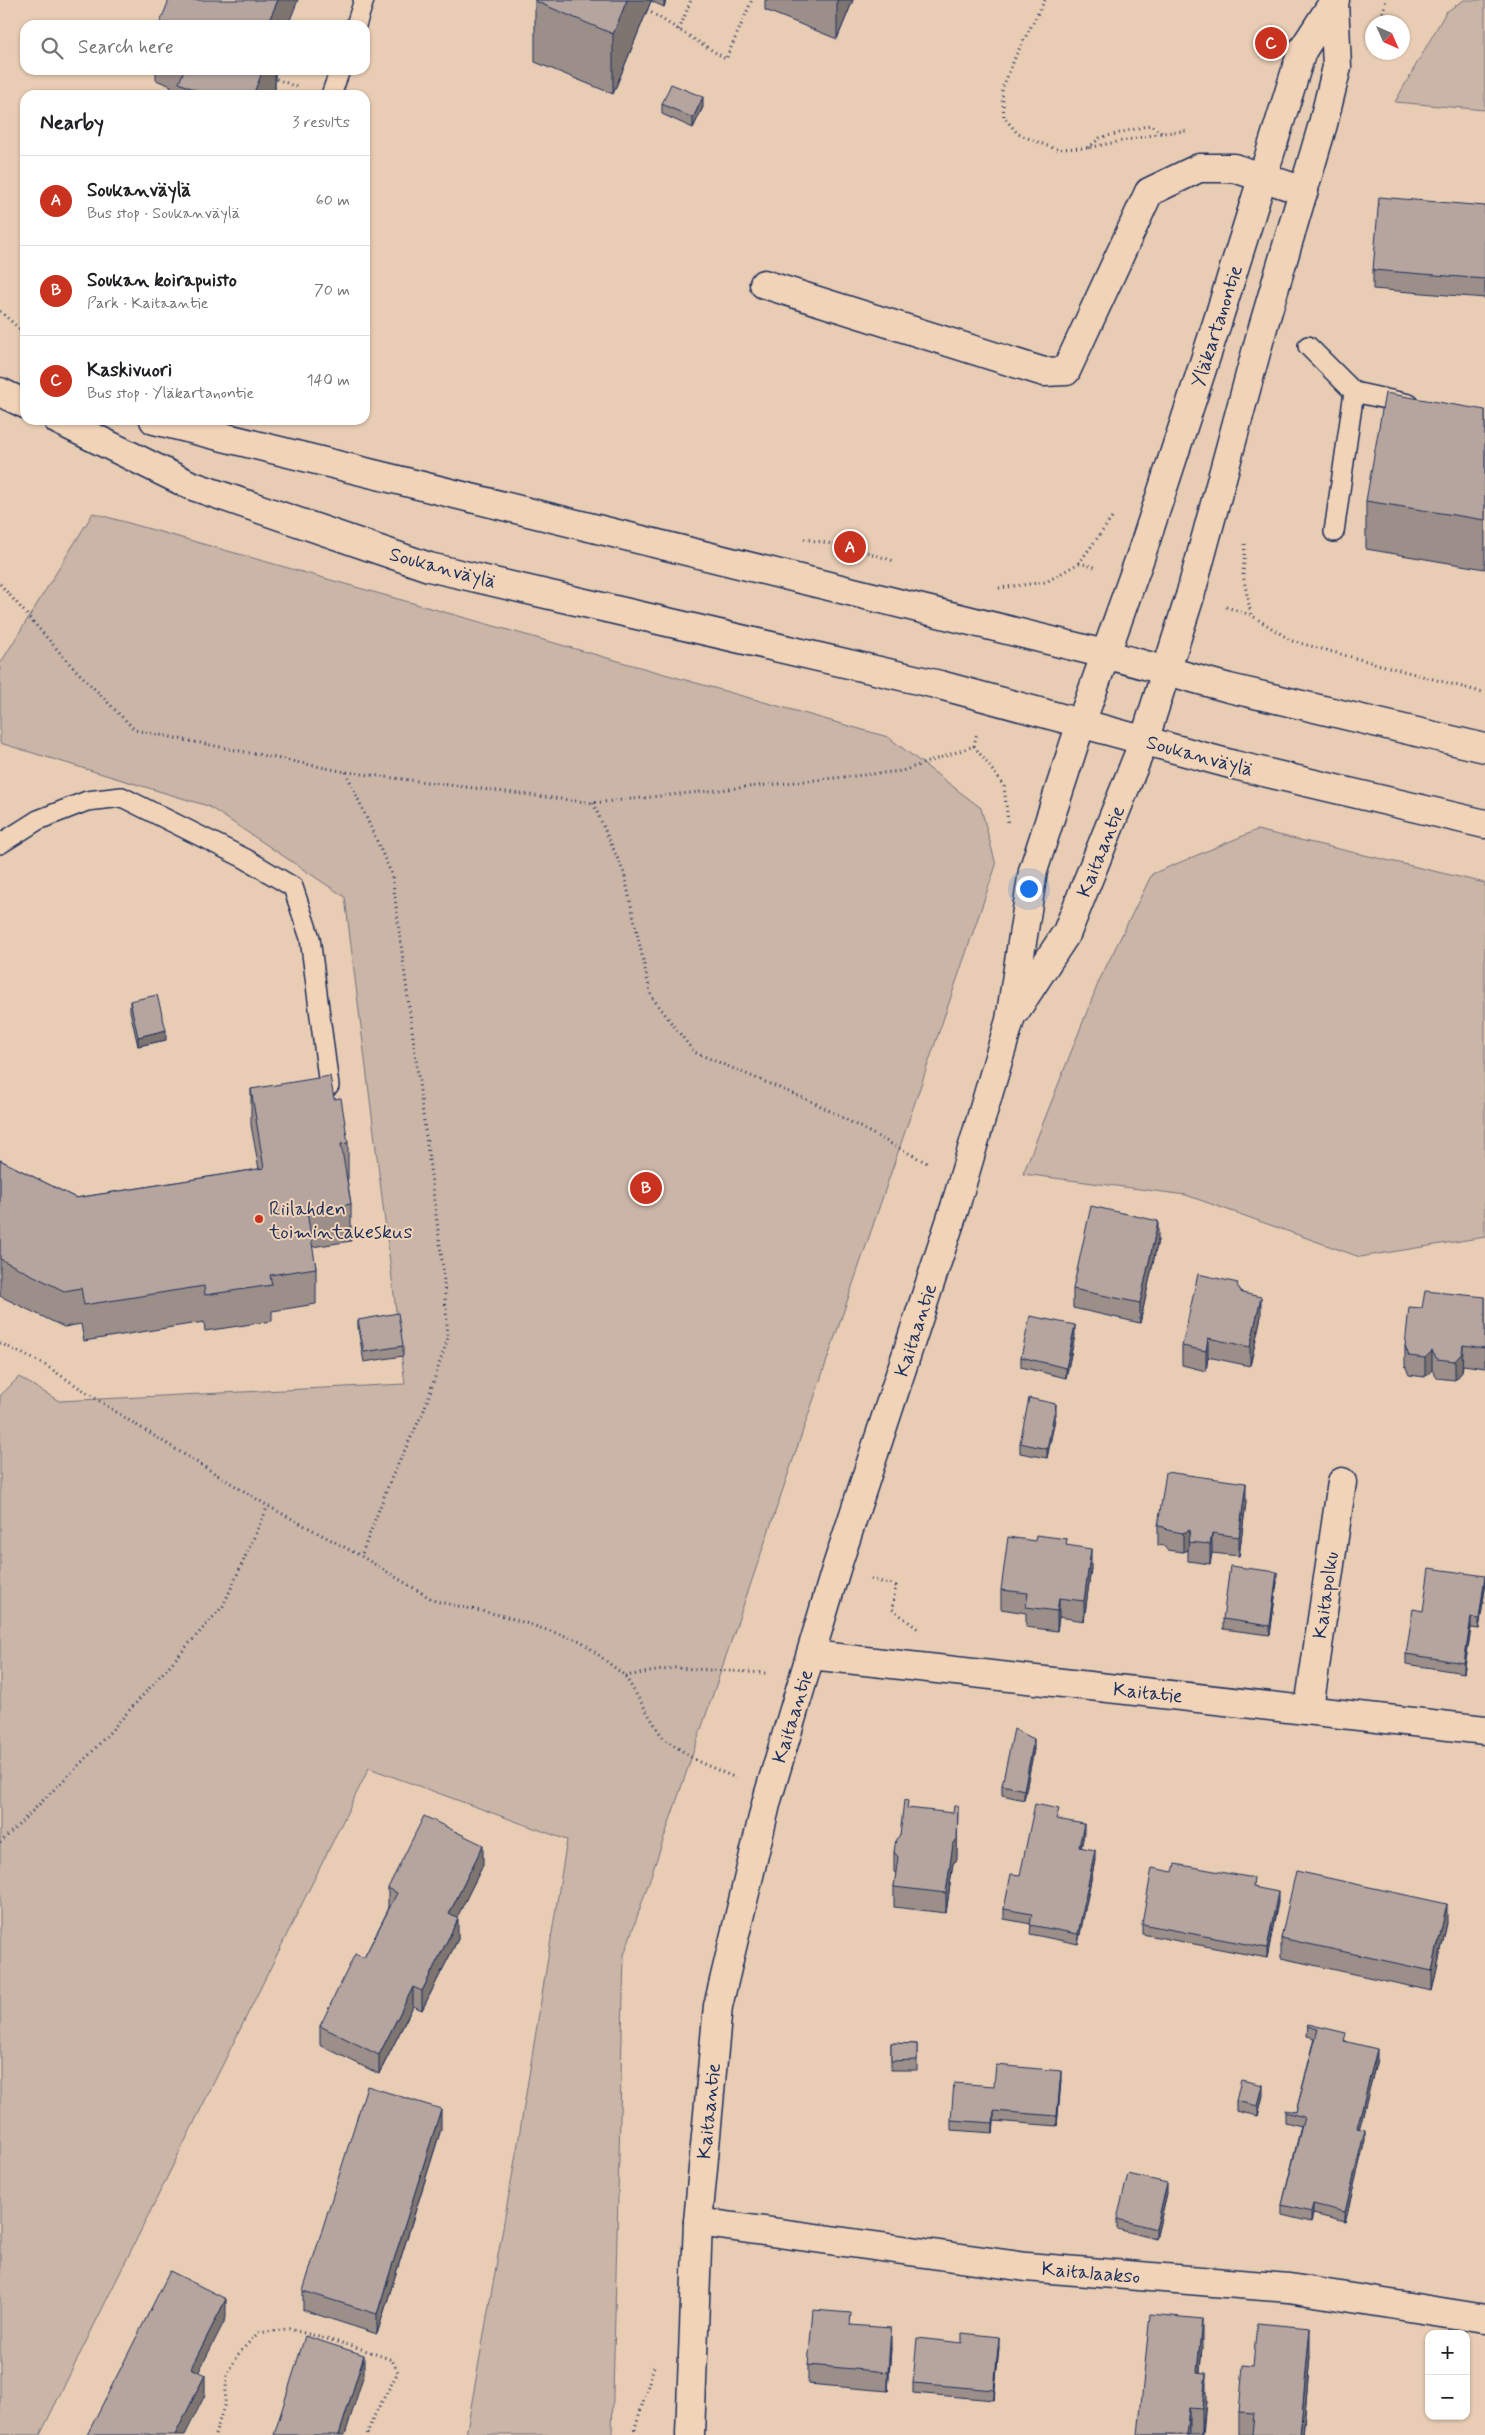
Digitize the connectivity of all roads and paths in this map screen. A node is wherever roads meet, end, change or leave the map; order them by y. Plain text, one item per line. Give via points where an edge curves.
1 (364, 0) edge
2 (691, 0) edge
3 (752, 0) edge
4 (1045, 0) edge
5 (1386, 0) edge
6 (1334, 1) edge
7 (647, 10) dead end
8 (1382, 15) edge
9 (358, 20) edge
10 (679, 30) junction
11 (267, 75) edge
12 (338, 75) edge
13 (301, 88) dead end
14 (333, 90) edge
15 (1087, 148) junction
16 (1263, 178) junction
17 (1304, 192) junction
18 (764, 284) dead end
19 (0, 311) edge
20 (20, 329) edge
21 (1308, 346) dead end
22 (0, 382) edge
23 (20, 387) edge
24 (0, 392) edge
25 (1354, 392) junction
26 (20, 402) edge
27 (1429, 409) edge
28 (68, 425) edge
29 (174, 425) edge
30 (1334, 532) dead end
31 (1133, 577) junction
32 (0, 584) edge
33 (1015, 586) dead end
34 (1190, 596) junction
35 (1105, 654) junction
36 (1166, 671) junction
37 (1485, 693) edge
38 (1081, 723) junction
39 (1144, 740) junction
40 (1485, 748) edge
41 (346, 772) junction
42 (593, 802) junction
43 (1485, 824) edge
44 (1009, 828) dead end
45 (0, 844) edge
46 (1010, 1020) junction
47 (329, 1086) edge
48 (934, 1156) dead end
49 (0, 1343) edge
50 (1342, 1482) dead end
51 (268, 1506) junction
52 (361, 1556) junction
53 (836, 1569) junction
54 (922, 1632) dead end
55 (811, 1655) junction
56 (768, 1673) dead end
57 (625, 1676) junction
58 (1309, 1708) junction
59 (1485, 1730) edge
60 (739, 1779) dead end
61 (0, 1843) edge
62 (698, 2222) junction
63 (1485, 2319) edge
64 (214, 2435) edge
65 (367, 2435) edge
66 (690, 2435) edge

1 - 9 lane
2 - 10 path
3 - 10 path via 726,59
4 - 15 path via 1017,52 1002,89 1004,117 1018,134 1055,149
5 - 8 path
6 - 16 main road, Yläkartanontie via 1302,51
6 - 17 main road, Yläkartanontie via 1337,66
7 - 10 path
11 - 13 path
12 - 14 lane
15 - 15 path via 1162,133 1150,125 1100,138
16 - 17 main road
16 - 18 main road via 1234,168 1199,168 1150,192 1066,371 1044,372
16 - 31 main road, Yläkartanontie
17 - 34 main road, Yläkartanontie via 1261,334
19 - 20 path
21 - 25 lane
22 - 23 main road
24 - 26 main road
25 - 27 lane
25 - 30 lane
28 - 38 main road, Soukanväylä via 190,485 429,567 940,685
29 - 35 main road
31 - 33 path via 1079,563 1046,582
31 - 35 main road, Yläkartanontie
32 - 41 path via 69,663 135,730
34 - 36 main road, Yläkartanontie
34 - 37 path via 1251,615 1292,641
35 - 36 main road
35 - 38 main road, Kaitaantie
36 - 39 main road, Kaitaantie
36 - 40 main road
38 - 39 main road, Soukanväylä
38 - 46 main road, Kaitaantie via 1033,871
39 - 43 main road, Soukanväylä via 1234,766
39 - 46 main road, Kaitaantie via 1067,932
41 - 42 path
41 - 52 path via 392,876 443,1268 448,1338 424,1410 390,1481
42 - 44 path via 902,771 974,746 1004,786
42 - 48 path via 624,873 651,996 694,1052 815,1103 931,1166
45 - 47 lane via 38,820 78,804 122,797 246,859 293,887 310,938
46 - 53 main road, Kaitaantie via 955,1207
49 - 51 path via 42,1363
50 - 58 main road, Kaitapolku
51 - 52 path
51 - 61 path via 223,1606 91,1753
52 - 57 path via 435,1601 504,1616 581,1641
53 - 54 path via 896,1586 892,1609
53 - 55 main road, Kaitaantie
55 - 58 main road, Kaitatie
55 - 62 main road, Kaitaantie via 767,1800 718,2006
56 - 57 path via 675,1668
57 - 60 path via 663,1738 697,1761
58 - 59 main road, Kaitatie
62 - 63 main road, Kaitalaakso via 1026,2267 1288,2288
62 - 66 main road, Kaitaantie
64 - 65 path via 226,2403 227,2375 240,2352 258,2333 289,2329 392,2360 398,2372

